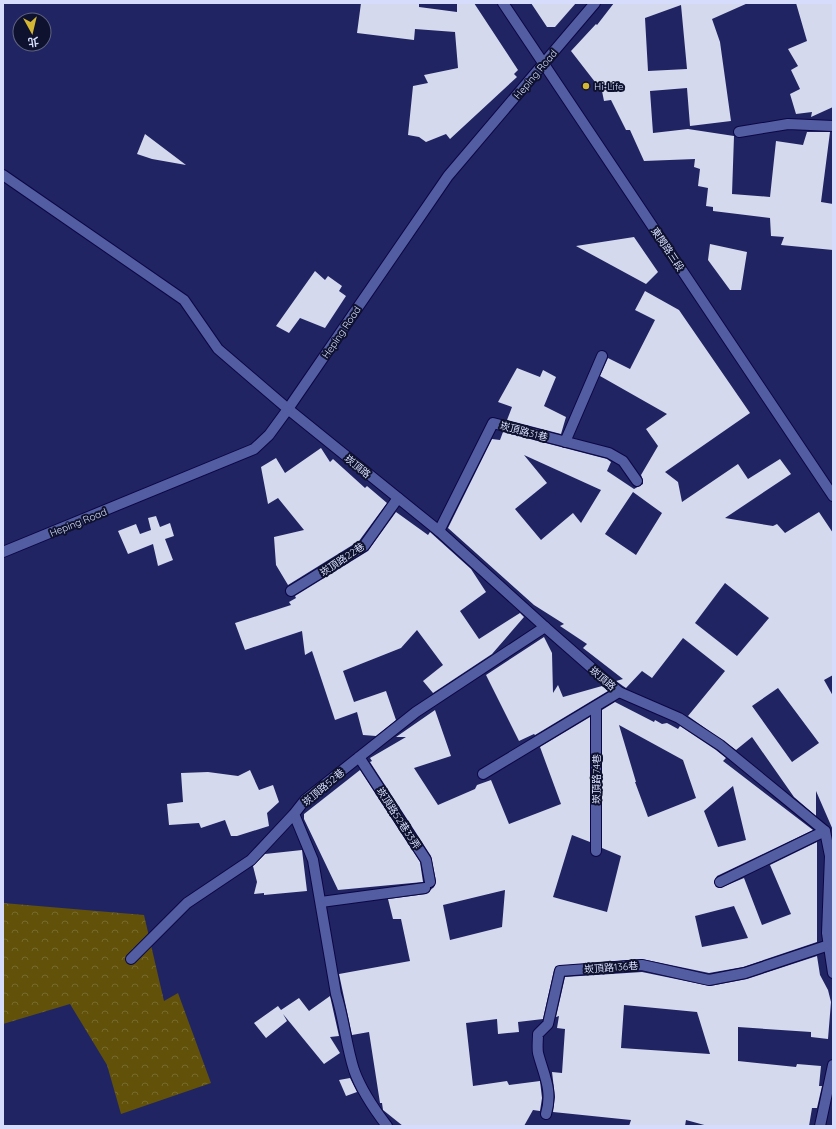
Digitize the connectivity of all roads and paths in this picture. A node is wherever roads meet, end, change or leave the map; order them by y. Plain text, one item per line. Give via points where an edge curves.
1 (503, 3) edge
2 (595, 3) edge
3 (544, 63) junction
4 (833, 126) edge
5 (739, 132) dead end
6 (3, 175) edge
7 (602, 356) dead end
8 (288, 409) junction
9 (565, 442) junction
10 (637, 481) dead end
11 (833, 496) edge
12 (398, 498) junction
13 (439, 531) junction
14 (3, 552) edge
15 (291, 591) dead end
16 (545, 627) junction
17 (619, 692) junction
18 (596, 706) junction
19 (359, 757) junction
20 (483, 774) dead end
21 (294, 814) junction
22 (825, 831) junction
23 (596, 852) dead end
24 (720, 882) dead end
25 (320, 902) junction
26 (829, 945) junction
27 (131, 958) dead end
28 (833, 973) edge
29 (833, 1065) edge
30 (546, 1114) dead end
31 (387, 1126) edge
32 (820, 1126) edge

1 - 3 street, 東閔路三段
2 - 3 street, Heping Road
3 - 8 street, Heping Road via 448,176
3 - 11 street, 東閔路三段
4 - 5 street via 788,124
6 - 8 street, 崁頂路 via 184,300 218,348
7 - 9 street
8 - 12 street, 崁頂路
8 - 14 street, Heping Road via 269,435 254,449
9 - 10 street, 崁頂路31巷 via 609,453 623,461
9 - 13 street, 崁頂路31巷 via 493,423
12 - 13 street, 崁頂路
12 - 15 street, 崁頂路22巷 via 364,546
13 - 16 street, 崁頂路
16 - 17 street, 崁頂路
16 - 19 street, 崁頂路52巷 via 416,712
17 - 18 street
17 - 22 street, 崁頂路 via 679,718 720,745
18 - 20 street
18 - 23 street, 崁頂路74巷
19 - 21 street, 崁頂路52巷 via 305,800
19 - 25 street, 崁頂路52巷33弄 via 426,860 427,885
21 - 25 street, 崁頂路52巷 via 313,860
21 - 27 street via 251,860 187,903
22 - 24 street
22 - 26 street via 830,856 827,933
25 - 31 street, 崁頂路52巷 via 336,994 354,1070 375,1110
26 - 28 street
26 - 30 street, 崁頂路136巷 via 745,973 709,980 642,965 560,971 548,1024 538,1034 538,1051 549,1087 550,1100
29 - 32 street

